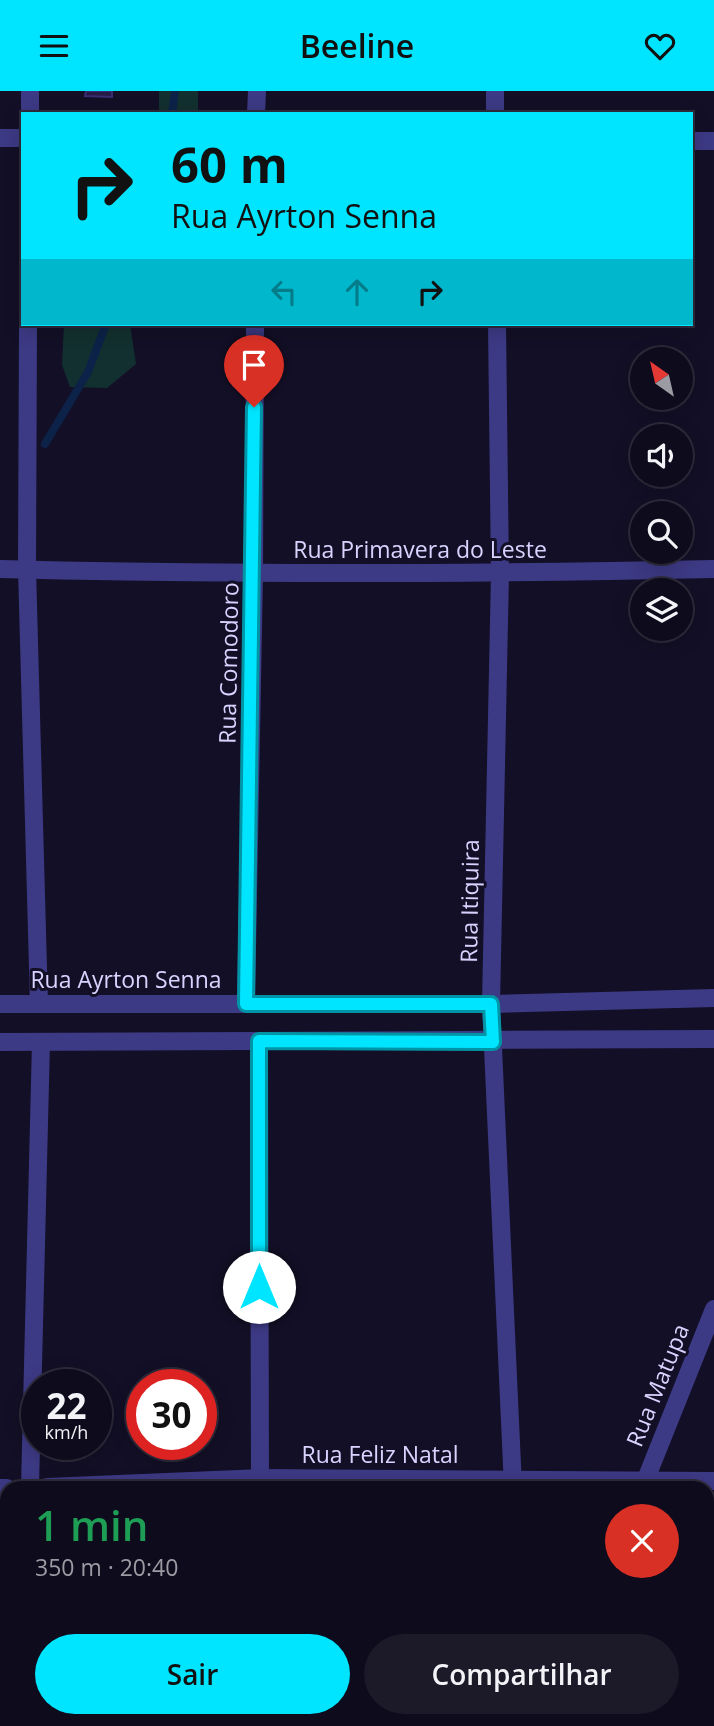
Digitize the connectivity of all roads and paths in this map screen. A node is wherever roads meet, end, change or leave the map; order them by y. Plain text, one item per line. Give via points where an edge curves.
1 (30, 91) edge
2 (257, 91) edge
3 (495, 91) edge
4 (30, 112) edge
5 (256, 112) edge
6 (495, 112) edge
7 (0, 138) edge
8 (21, 138) edge
9 (693, 141) edge
10 (714, 141) edge
11 (28, 326) edge
12 (255, 326) edge
13 (497, 326) edge
14 (0, 569) edge
15 (27, 569) junction
16 (714, 569) edge
17 (254, 574) junction
18 (500, 574) junction
19 (714, 998) edge
20 (0, 1004) edge
21 (39, 1004) junction
22 (246, 1004) junction
23 (491, 1004) junction
24 (714, 1039) edge
25 (259, 1041) junction
26 (0, 1042) edge
27 (41, 1042) junction
28 (493, 1042) junction
29 (714, 1309) edge
30 (646, 1479) junction
31 (30, 1481) edge
32 (260, 1481) edge
33 (514, 1481) edge
34 (580, 1481) edge
35 (714, 1481) edge

1 - 4 street
2 - 5 street
3 - 6 street
7 - 8 street
9 - 10 street
11 - 15 street
12 - 17 street, Rua Comodoro
13 - 18 street, Rua Itiquira
14 - 15 street, Rua Primavera do Leste
15 - 17 street, Rua Primavera do Leste
15 - 21 street
16 - 18 street, Rua Primavera do Leste
17 - 18 street, Rua Primavera do Leste
17 - 22 street, Rua Comodoro
18 - 23 street, Rua Itiquira
19 - 23 street, Rua Ayrton Senna
20 - 21 street, Rua Ayrton Senna
21 - 22 street, Rua Ayrton Senna
22 - 23 street, Rua Ayrton Senna
23 - 28 street, Rua Itiquira
24 - 28 street
25 - 27 street
25 - 28 street
25 - 32 street
26 - 27 street
27 - 31 street
28 - 33 street, Rua Itiquira
29 - 30 street, Rua Matupa
30 - 34 street, Rua Feliz Natal
30 - 35 street, Rua Feliz Natal

